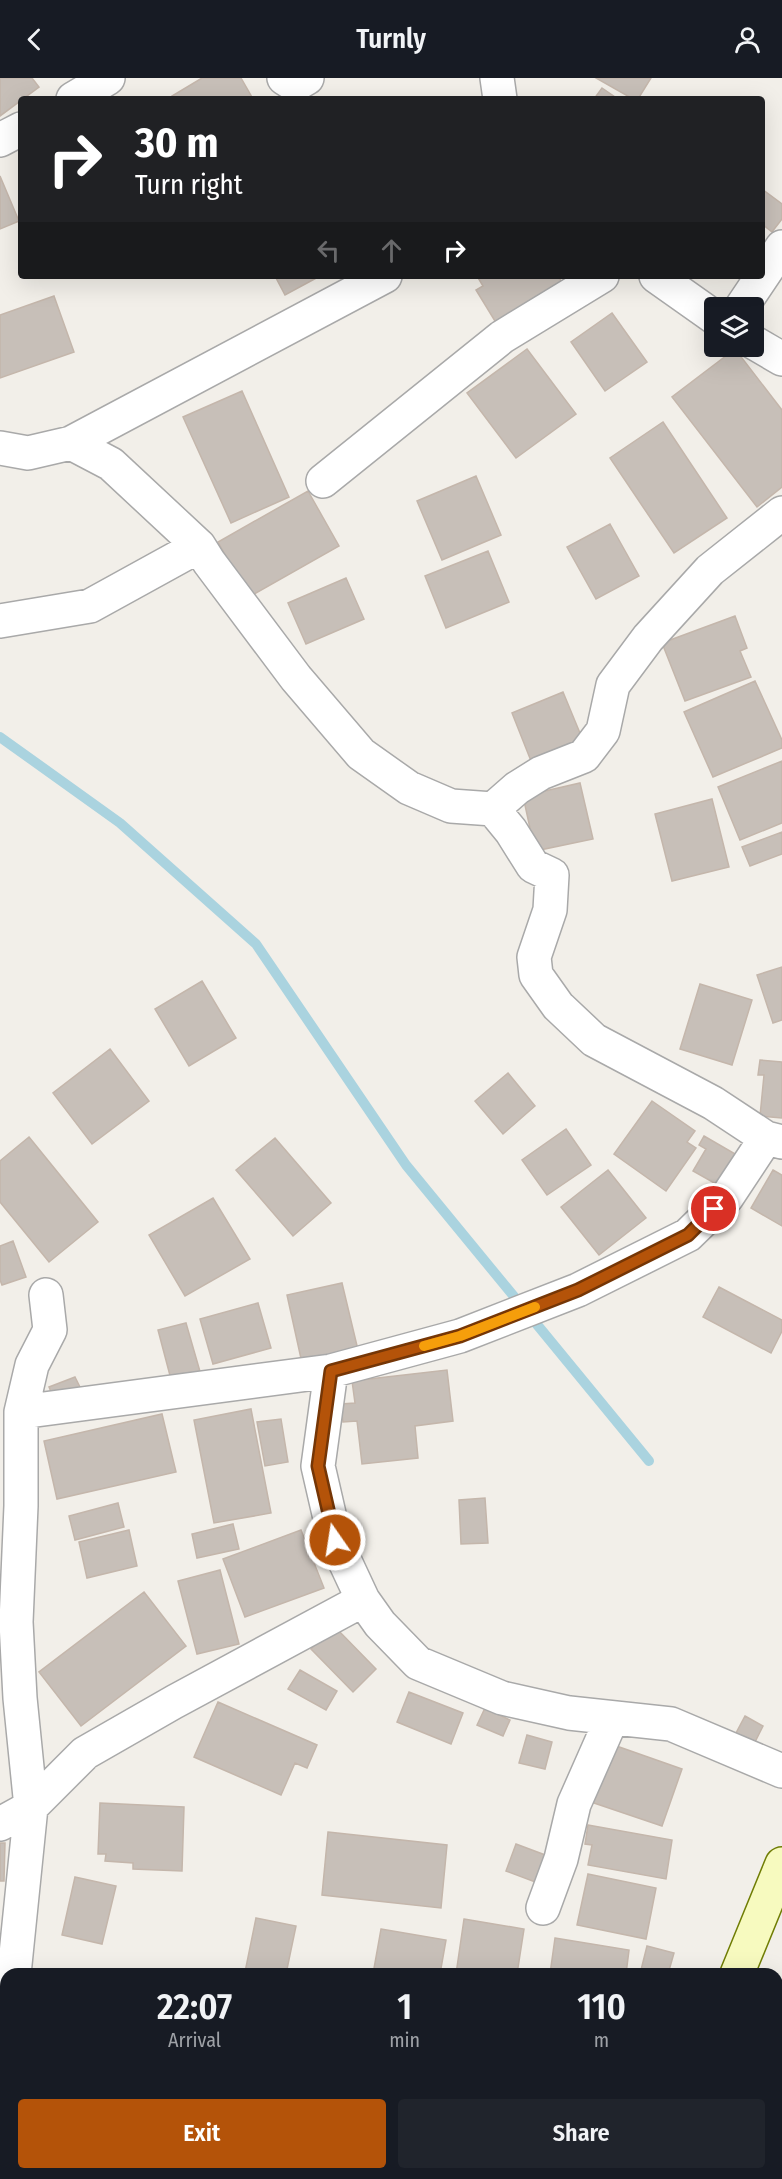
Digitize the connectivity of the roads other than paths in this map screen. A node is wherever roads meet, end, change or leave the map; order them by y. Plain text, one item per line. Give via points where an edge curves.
1 (108, 78) edge
2 (284, 78) edge
3 (307, 78) edge
4 (497, 78) edge
5 (78, 96) edge
6 (500, 96) edge
7 (18, 131) edge
8 (0, 140) edge
9 (782, 247) edge
10 (765, 272) edge
11 (379, 279) edge
12 (597, 279) edge
13 (660, 279) edge
14 (760, 279) edge
15 (748, 297) edge
16 (704, 310) edge
17 (764, 348) edge
18 (782, 359) edge
19 (71, 443) junction
20 (0, 448) edge
21 (323, 481) dead end
22 (782, 513) edge
23 (199, 546) junction
24 (0, 621) edge
25 (493, 809) junction
26 (774, 1140) edge
27 (46, 1295) dead end
28 (331, 1371) junction
29 (21, 1412) junction
30 (363, 1600) junction
31 (612, 1718) junction
32 (782, 1771) edge
33 (31, 1807) junction
34 (0, 1824) edge
35 (782, 1864) edge
36 (543, 1908) dead end
37 (15, 1968) edge
38 (739, 1968) edge

1 - 5 street
2 - 3 street via 295,85
4 - 6 street
7 - 8 street
9 - 10 street
11 - 19 street
12 - 21 street via 502,337
13 - 16 street
14 - 15 street
17 - 18 street
19 - 20 street via 27,453
19 - 23 street via 111,464
22 - 25 street via 710,570 648,638 614,685 603,731 584,756 541,773
23 - 24 street via 90,606
23 - 25 street via 296,678 361,754 409,789 451,806
25 - 26 street via 533,866 552,874 550,910 534,957 536,975 558,1006 594,1041 714,1103
26 - 28 street via 727,1197 688,1235 578,1290 460,1336
27 - 29 street via 50,1330 32,1365
28 - 29 street
28 - 30 street via 318,1466 335,1540
29 - 33 street via 16,1622
30 - 31 street via 418,1664 502,1698
30 - 33 street via 85,1754
31 - 32 street via 671,1724
31 - 36 street via 574,1804 561,1859
33 - 34 street
33 - 37 street
35 - 38 main road

